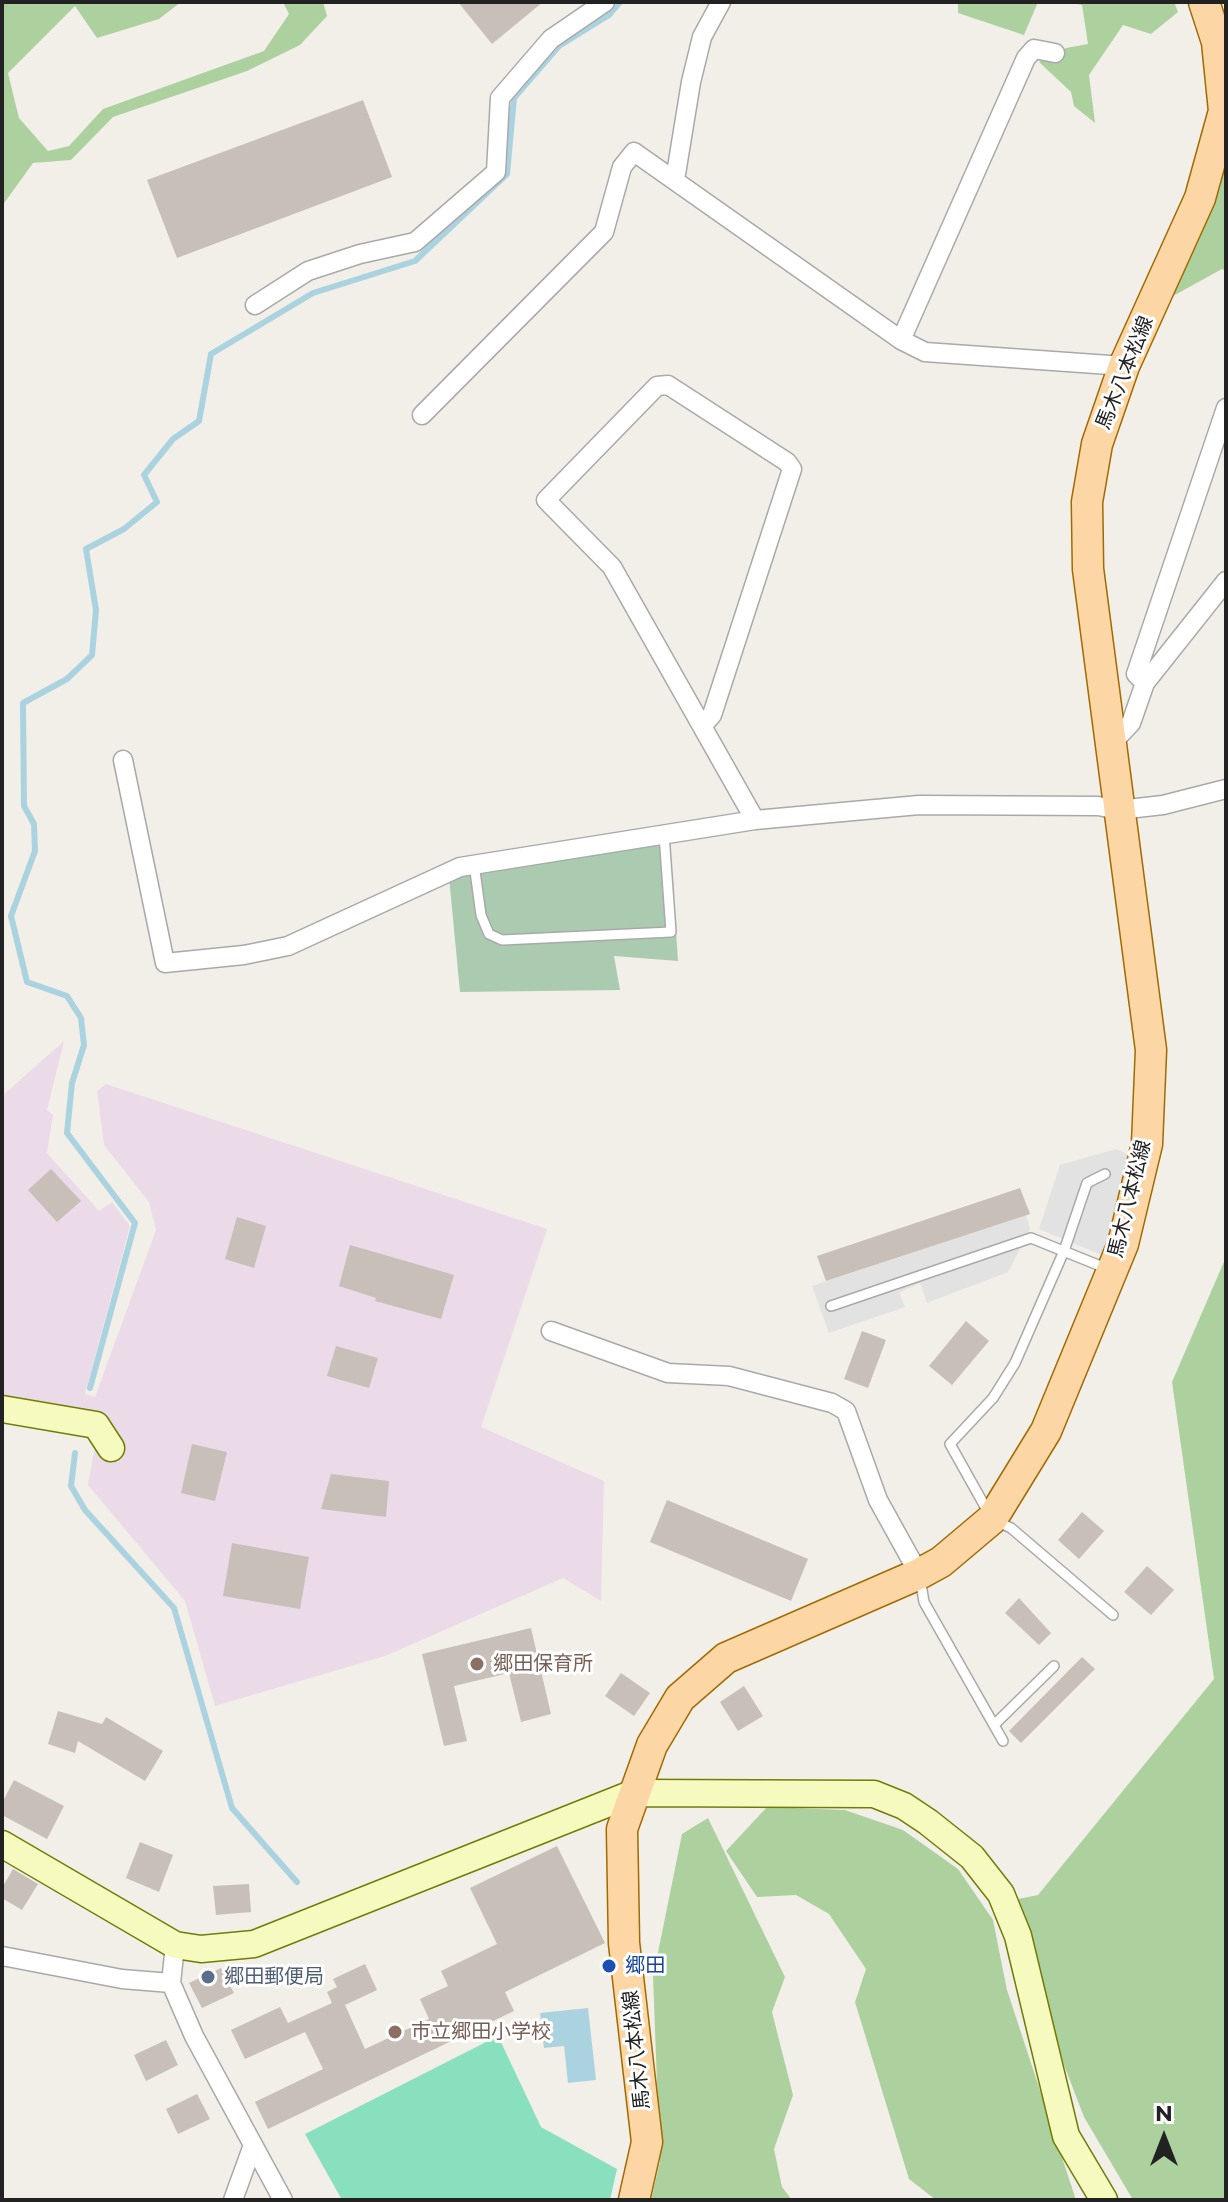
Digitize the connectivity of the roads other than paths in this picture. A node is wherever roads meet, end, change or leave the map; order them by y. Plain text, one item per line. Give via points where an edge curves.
1 (605, 2) edge
2 (721, 2) edge
3 (1204, 2) edge
4 (1055, 53) dead end
5 (675, 180) junction
6 (255, 305) dead end
7 (901, 340) junction
8 (1124, 366) junction
9 (1226, 408) edge
10 (422, 415) dead end
11 (1226, 581) edge
12 (1145, 683) junction
13 (703, 725) junction
14 (1112, 743) junction
15 (123, 760) dead end
16 (1226, 789) edge
17 (1119, 810) junction
18 (755, 820) junction
19 (664, 834) junction
20 (474, 864) junction
21 (1105, 1174) dead end
22 (1064, 1251) junction
23 (1111, 1271) junction
24 (831, 1306) dead end
25 (551, 1331) dead end
26 (2, 1409) edge
27 (111, 1448) dead end
28 (992, 1519) junction
29 (919, 1574) junction
30 (1113, 1615) dead end
31 (1054, 1666) dead end
32 (994, 1725) junction
33 (1003, 1741) dead end
34 (634, 1793) junction
35 (2, 1844) edge
36 (175, 1945) junction
37 (2, 1956) edge
38 (171, 1983) junction
39 (253, 2145) junction
40 (233, 2200) edge
41 (283, 2200) edge
42 (634, 2200) edge
43 (1104, 2200) edge

1 - 6 street via 551,39 500,98 496,172 415,242 308,271
2 - 5 street via 702,37
3 - 8 main road, 馬木八本松線 via 1217,42 1224,111 1200,198
4 - 7 street via 1034,49 1026,58
5 - 7 street
5 - 10 street via 634,152 622,167 604,232
7 - 8 street via 925,352
8 - 14 main road, 馬木八本松線 via 1097,444 1087,502 1088,569
9 - 12 street via 1136,674
11 - 12 street
12 - 14 street via 1131,723
13 - 13 street via 612,567 546,500 657,386 668,385 792,469 712,715
13 - 18 street
14 - 17 main road, 馬木八本松線
15 - 20 street via 165,963 288,946 399,892
16 - 17 street
17 - 18 street via 919,805
17 - 23 main road, 馬木八本松線 via 1151,1050 1147,1144 1123,1244
18 - 19 street
19 - 20 street
19 - 20 lane via 671,932 502,940 489,934 481,915
21 - 22 lane via 1087,1183
22 - 23 lane
22 - 24 lane via 1031,1238
22 - 28 lane via 1015,1363 993,1398 950,1444
23 - 28 main road, 馬木八本松線 via 1046,1431
25 - 29 street via 668,1373 729,1376 846,1411 878,1500
26 - 27 street via 96,1425
28 - 29 main road, 馬木八本松線
28 - 30 lane via 1011,1528
29 - 32 lane via 924,1602
29 - 34 main road, 馬木八本松線 via 726,1658 680,1698 652,1745
31 - 32 lane
32 - 33 lane
34 - 36 street via 254,1944 201,1949
34 - 42 main road, 馬木八本松線 via 622,1829 624,1943 647,2142
34 - 43 street via 874,1794 904,1806 972,1857 1009,1910 1066,2136
35 - 36 street
36 - 38 street
37 - 38 street
38 - 39 street
39 - 40 street
39 - 41 street

